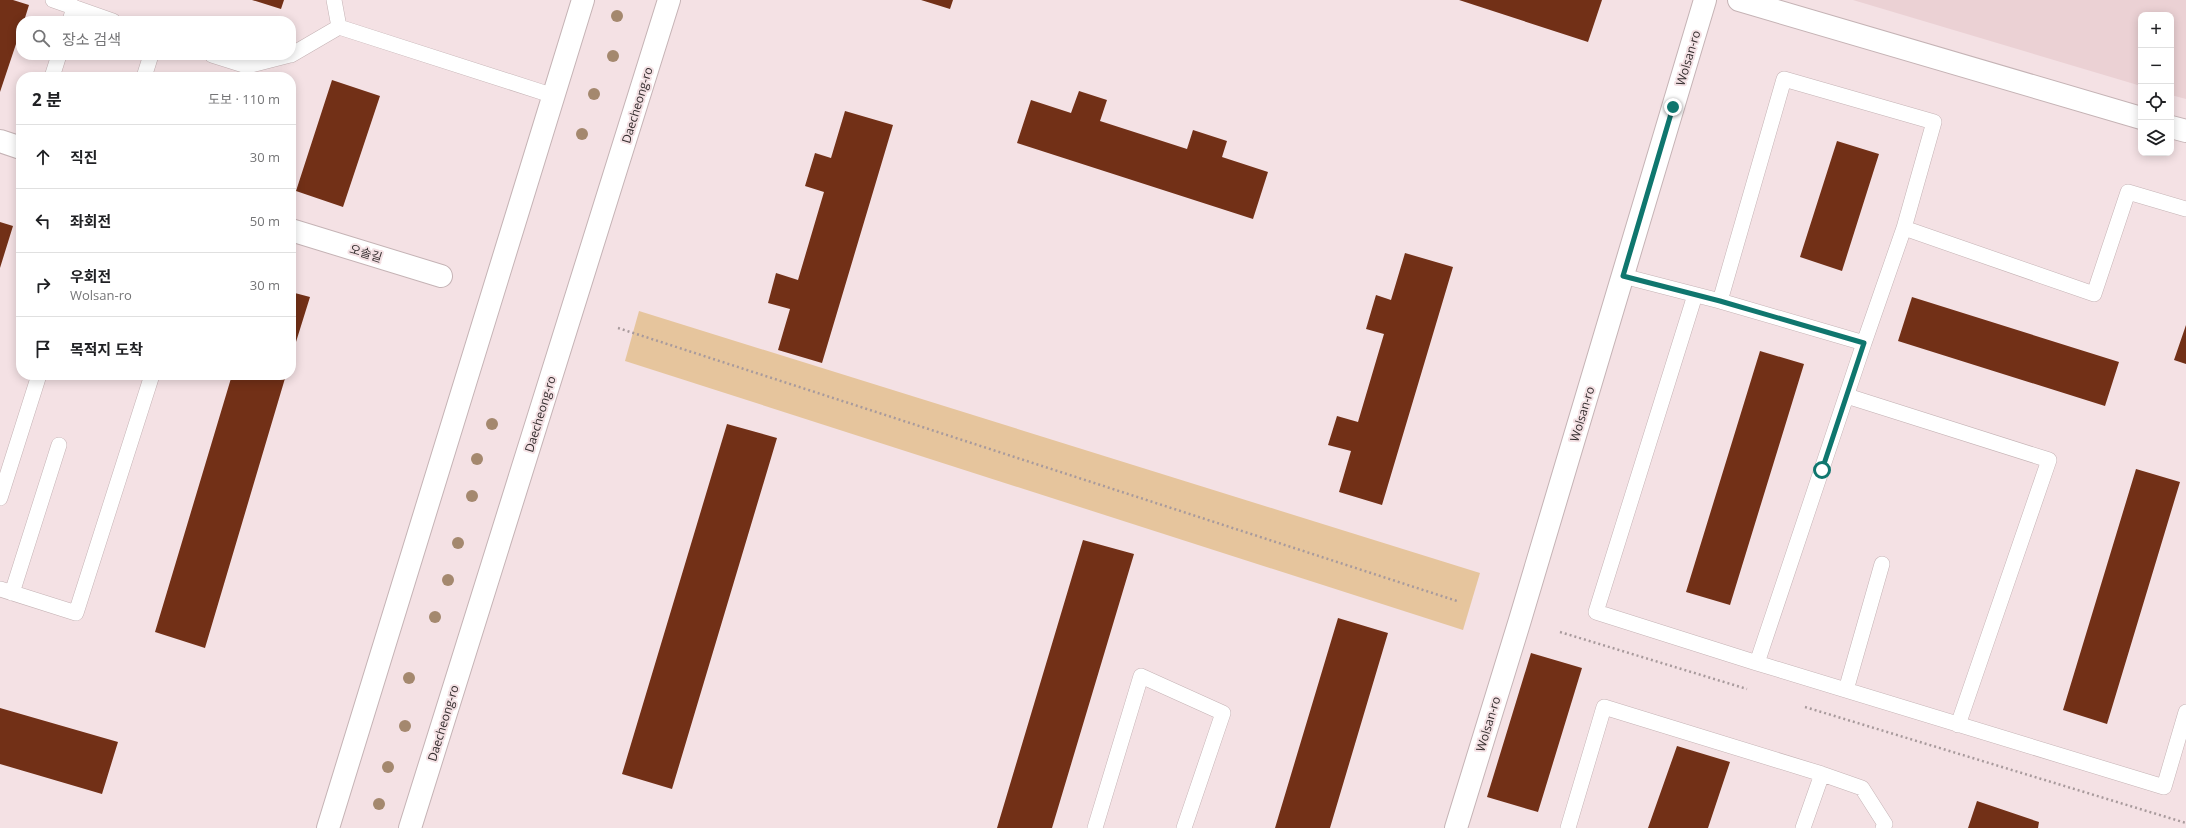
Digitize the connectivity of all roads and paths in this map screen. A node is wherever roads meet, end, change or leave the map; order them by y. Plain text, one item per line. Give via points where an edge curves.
1 (53, 0) edge
2 (334, 0) edge
3 (584, 0) edge
4 (669, 0) edge
5 (1705, 0) edge
6 (1739, 0) edge
7 (72, 14) edge
8 (84, 16) edge
9 (339, 27) junction
10 (296, 52) edge
11 (57, 60) edge
12 (149, 60) edge
13 (222, 60) edge
14 (277, 60) edge
15 (54, 72) edge
16 (146, 72) edge
17 (245, 72) edge
18 (554, 96) junction
19 (2138, 117) edge
20 (2174, 128) edge
21 (2186, 131) edge
22 (0, 141) edge
23 (16, 146) edge
24 (2186, 209) edge
25 (1904, 228) junction
26 (296, 232) edge
27 (441, 276) dead end
28 (1623, 276) junction
29 (1695, 295) junction
30 (1720, 301) junction
31 (618, 328) dead end
32 (1864, 343) junction
33 (37, 380) edge
34 (150, 380) edge
35 (1847, 396) junction
36 (59, 445) dead end
37 (0, 498) edge
38 (1882, 564) dead end
39 (6, 591) edge
40 (1457, 601) dead end
41 (1560, 632) dead end
42 (1757, 663) junction
43 (1751, 690) dead end
44 (1846, 690) junction
45 (1804, 707) dead end
46 (2186, 712) edge
47 (1958, 725) junction
48 (1822, 774) junction
49 (2186, 823) edge
50 (1459, 827) edge
51 (328, 828) edge
52 (410, 828) edge
53 (1095, 828) edge
54 (1184, 828) edge
55 (1568, 828) edge
56 (1803, 828) edge
57 (1884, 828) edge

1 - 7 lane
2 - 9 lane
3 - 18 main road
4 - 52 main road, Daecheong-ro
5 - 28 main road, Wolsan-ro
6 - 19 main road
7 - 8 lane
9 - 10 lane
9 - 18 lane
11 - 15 lane
12 - 16 lane
13 - 17 lane
14 - 17 lane
18 - 51 main road
20 - 21 main road
22 - 23 main road
24 - 25 lane via 2128,192 2094,294
25 - 30 lane via 1934,122 1784,80
25 - 32 lane
26 - 27 main road, 오솔길
28 - 29 lane
28 - 50 main road, Wolsan-ro
29 - 30 lane
29 - 42 lane via 1596,612
30 - 32 lane
31 - 40 path
32 - 35 lane
33 - 37 lane
34 - 39 lane via 76,613
35 - 42 lane
35 - 47 lane via 2049,460
36 - 39 lane
38 - 44 lane
41 - 43 path
42 - 44 lane
44 - 47 lane
45 - 49 path
46 - 47 lane via 2164,787
48 - 55 lane via 1604,707
48 - 56 lane
48 - 57 lane via 1862,788 1885,824
53 - 54 lane via 1141,676 1223,713

